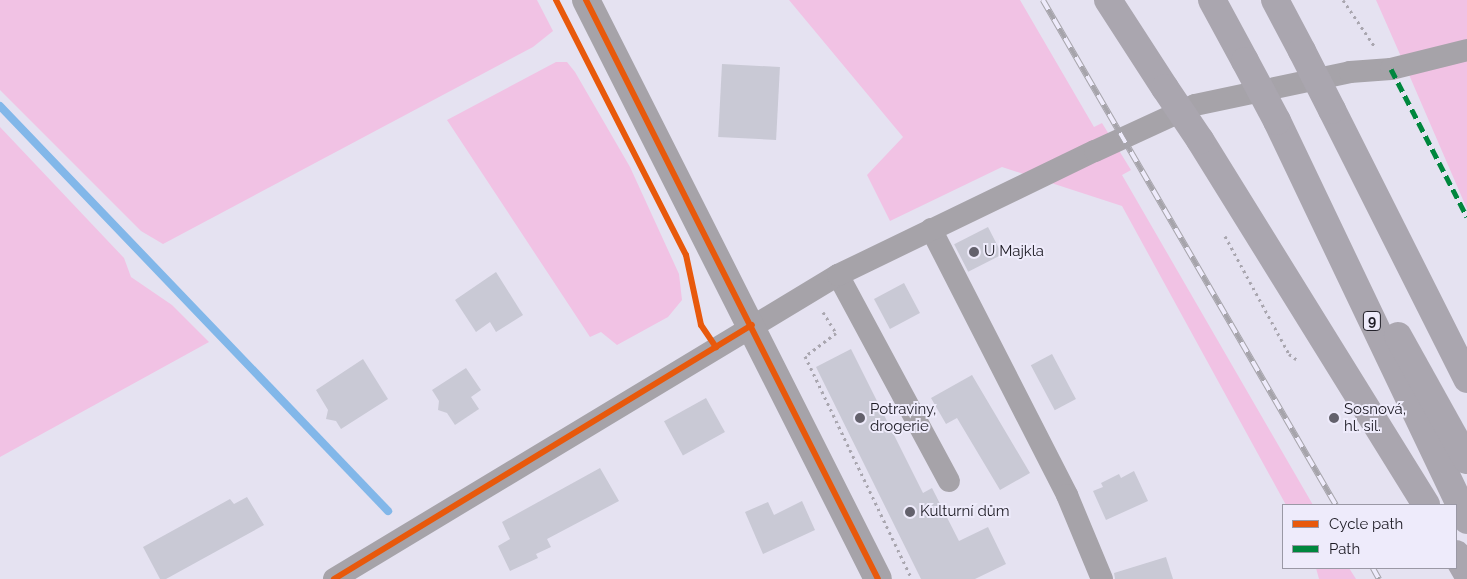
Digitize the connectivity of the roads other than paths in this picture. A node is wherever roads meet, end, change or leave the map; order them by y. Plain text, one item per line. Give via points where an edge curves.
1 (586, 0) edge
2 (1108, 0) edge
3 (1212, 0) edge
4 (1275, 0) edge
5 (1467, 50) edge
6 (1277, 121) junction
7 (931, 229) junction
8 (838, 275) junction
9 (752, 325) junction
10 (1467, 379) edge
11 (1467, 460) edge
12 (949, 481) dead end
13 (1425, 504) edge
14 (1467, 520) edge
15 (1457, 556) edge
16 (1467, 573) edge
17 (334, 579) edge
18 (878, 579) edge
19 (1102, 579) edge

1 - 9 street
2 - 13 main road, bridge via 1200,140
3 - 6 main road, 9, bridge
4 - 10 main road, bridge
5 - 7 street via 1391,69 1350,72 1195,105
6 - 11 main road, 9
6 - 14 main road, 9
7 - 8 street
7 - 19 street via 1067,495
8 - 9 street
8 - 12 street
9 - 17 street
9 - 18 street
15 - 16 main road

